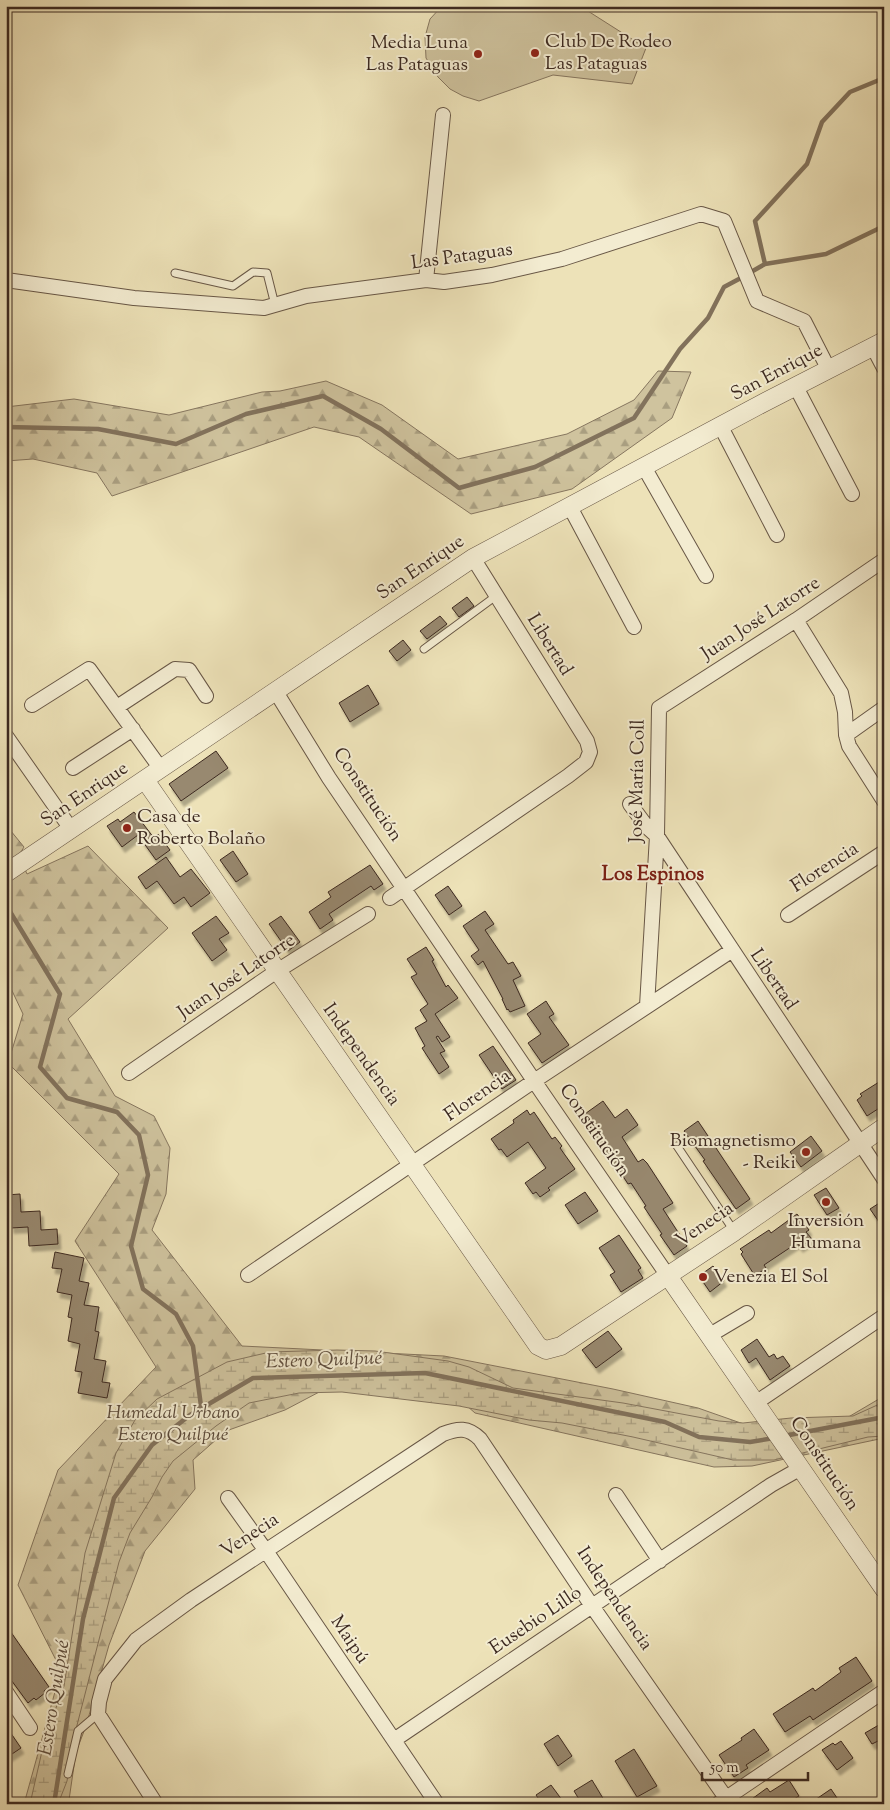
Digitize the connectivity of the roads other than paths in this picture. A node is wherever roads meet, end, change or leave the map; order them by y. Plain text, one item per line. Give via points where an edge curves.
1 (442, 114) dead end
2 (175, 273) dead end
3 (6, 280) edge
4 (426, 280) junction
5 (275, 305) junction
6 (878, 344) edge
7 (884, 368) edge
8 (829, 370) junction
9 (796, 387) junction
10 (721, 426) junction
11 (644, 467) junction
12 (852, 494) dead end
13 (570, 507) junction
14 (778, 535) dead end
15 (473, 558) junction
16 (884, 560) edge
17 (706, 576) dead end
18 (496, 596) junction
19 (796, 620) junction
20 (634, 627) dead end
21 (424, 649) dead end
22 (276, 692) junction
23 (206, 696) dead end
24 (32, 705) dead end
25 (117, 707) junction
26 (659, 708) joint
27 (884, 708) edge
28 (133, 729) junction
29 (846, 735) junction
30 (6, 736) edge
31 (73, 768) dead end
32 (161, 769) junction
33 (145, 780) junction
34 (884, 801) edge
35 (630, 804) dead end
36 (71, 829) junction
37 (657, 836) junction
38 (884, 852) edge
39 (6, 873) edge
40 (404, 888) junction
41 (390, 898) dead end
42 (368, 914) dead end
43 (788, 915) dead end
44 (731, 951) junction
45 (277, 971) junction
46 (647, 1006) junction
47 (129, 1073) dead end
48 (534, 1081) junction
49 (884, 1127) edge
50 (860, 1144) junction
51 (677, 1146) dead end
52 (412, 1165) junction
53 (884, 1178) edge
54 (734, 1232) junction
55 (248, 1275) dead end
56 (668, 1276) junction
57 (748, 1312) dead end
58 (884, 1316) edge
59 (710, 1335) junction
60 (546, 1350) joint
61 (757, 1402) junction
62 (464, 1429) joint
63 (798, 1463) junction
64 (616, 1495) dead end
65 (228, 1498) dead end
66 (266, 1551) junction
67 (660, 1561) junction
68 (884, 1589) edge
69 (592, 1606) junction
70 (884, 1691) edge
71 (6, 1692) edge
72 (98, 1714) junction
73 (30, 1728) dead end
74 (394, 1740) junction
75 (68, 1774) dead end
76 (722, 1801) edge
77 (156, 1804) edge
78 (438, 1804) edge

1 - 4 street
2 - 5 lane via 234,286 253,272 267,273
3 - 5 street, Las Pataguas via 134,298 264,308
4 - 5 street, Las Pataguas via 306,296
4 - 8 street, Las Pataguas via 444,282 562,259 701,214 724,221 757,302 804,320
6 - 7 street
6 - 8 street, San Enrique
8 - 9 street, San Enrique
9 - 10 street, San Enrique
9 - 12 street
10 - 11 street, San Enrique
10 - 14 street
11 - 13 street, San Enrique
11 - 17 street
13 - 15 street, San Enrique
13 - 20 street
15 - 18 street, Libertad
15 - 22 street, San Enrique
16 - 19 street, Juan José Latorre
18 - 21 lane
18 - 40 street, Libertad via 587,741 590,752 586,762 568,776
19 - 26 street, Juan José Latorre
19 - 29 street via 841,693
22 - 32 street, San Enrique
22 - 40 street, Constitución via 329,778
23 - 25 street via 189,670 175,669
24 - 25 street via 89,669
25 - 28 street
26 - 37 street, José María Coll
27 - 29 street
28 - 31 street
28 - 32 street
29 - 34 street via 849,746
30 - 36 street
32 - 33 street, San Enrique
33 - 36 street, San Enrique
33 - 45 street, Independencia
35 - 37 street, Libertad
36 - 39 street, San Enrique
37 - 44 street, Libertad
37 - 46 street, José María Coll
38 - 43 street, Florencia
40 - 41 street
40 - 48 street, Constitución
42 - 45 street, Juan José Latorre
44 - 46 street, Florencia
44 - 50 street, Libertad
45 - 47 street, Juan José Latorre
45 - 52 street, Independencia
46 - 48 street, Florencia
48 - 52 street, Florencia
48 - 56 street, Constitución
49 - 50 street, Venecia
50 - 53 street, Libertad
50 - 54 street, Venecia
51 - 54 lane
52 - 55 street, Florencia
52 - 60 street, Independencia via 538,1346
54 - 56 street, Venecia
56 - 59 street, Constitución
56 - 60 street, Venecia via 561,1346
57 - 59 street
58 - 61 street
59 - 61 street, Constitución
61 - 63 street, Constitución
62 - 66 street, Venecia via 443,1434
62 - 69 street, Independencia via 480,1438
63 - 67 street, Eusebio Lillo
63 - 68 street, Constitución
64 - 67 street
65 - 66 street, Maipú
66 - 72 street, Venecia via 136,1640 105,1679
66 - 74 street, Maipú
67 - 69 street, Eusebio Lillo
69 - 74 street, Eusebio Lillo
69 - 76 street, Independencia
70 - 76 street
71 - 73 street
72 - 75 lane via 78,1731
72 - 77 street
74 - 78 street, Maipú

